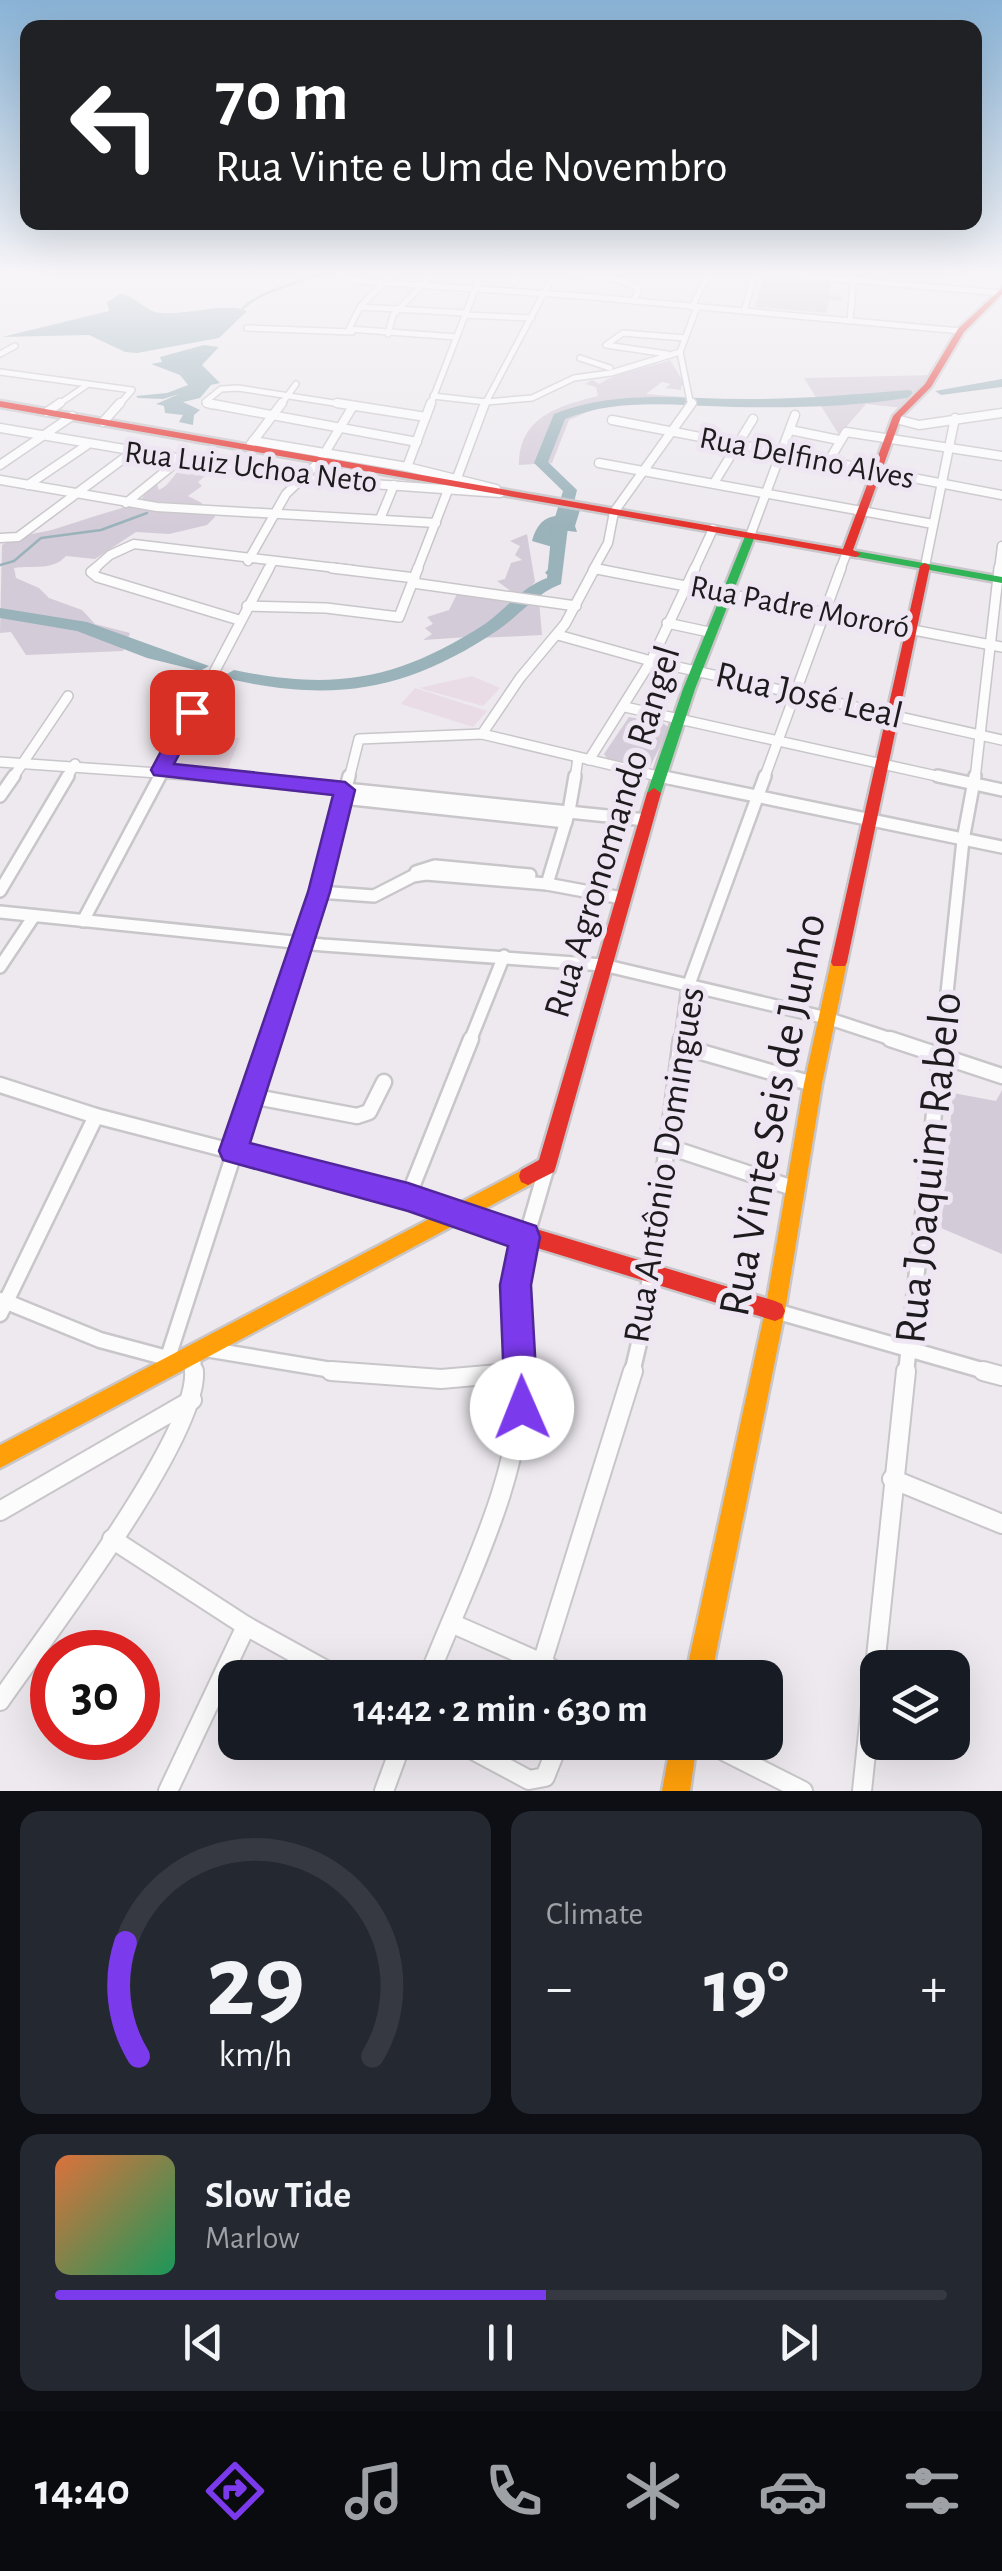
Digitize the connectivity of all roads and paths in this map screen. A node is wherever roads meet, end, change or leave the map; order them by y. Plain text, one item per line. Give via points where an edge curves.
1 (448, 358) edge
2 (510, 358) edge
3 (580, 358) dead end
4 (662, 358) edge
5 (678, 358) edge
6 (945, 358) edge
7 (624, 370) junction
8 (0, 372) edge
9 (13, 374) junction
10 (0, 382) edge
11 (296, 384) dead end
12 (86, 385) junction
13 (287, 395) junction
14 (433, 396) junction
15 (486, 402) junction
16 (0, 404) edge
17 (354, 406) junction
18 (47, 412) junction
19 (1002, 412) edge
20 (898, 414) junction
21 (795, 415) dead end
22 (72, 416) junction
23 (426, 417) junction
24 (271, 418) junction
25 (955, 418) junction
26 (753, 419) dead end
27 (612, 420) dead end
28 (104, 422) junction
29 (920, 425) junction
30 (1, 428) edge
31 (338, 430) junction
32 (790, 430) junction
33 (672, 432) junction
34 (42, 435) junction
35 (841, 436) junction
36 (888, 438) junction
37 (905, 440) junction
38 (417, 442) junction
39 (251, 444) junction
40 (87, 445) junction
41 (739, 445) junction
42 (947, 447) junction
43 (131, 453) junction
44 (782, 454) junction
45 (1002, 456) edge
46 (323, 457) junction
47 (178, 461) junction
48 (599, 462) dead end
49 (828, 462) junction
50 (0, 465) edge
51 (407, 467) junction
52 (644, 471) junction
53 (877, 471) junction
54 (457, 478) junction
55 (302, 479) junction
56 (0, 480) edge
57 (714, 483) junction
58 (942, 483) junction
59 (394, 485) junction
60 (28, 486) junction
61 (448, 490) junction
62 (504, 492) junction
63 (767, 494) junction
64 (74, 495) junction
65 (1002, 495) edge
66 (126, 504) junction
67 (862, 511) junction
68 (614, 512) junction
69 (275, 513) junction
70 (380, 519) junction
71 (436, 523) junction
72 (934, 524) junction
73 (713, 529) junction
74 (750, 536) junction
75 (0, 538) edge
76 (1002, 546) edge
77 (847, 552) junction
78 (248, 560) junction
79 (272, 563) junction
80 (925, 566) junction
81 (597, 569) junction
82 (1001, 579) edge
83 (414, 581) junction
84 (684, 585) junction
85 (726, 592) junction
86 (247, 606) junction
87 (576, 606) junction
88 (825, 612) junction
89 (240, 620) junction
90 (667, 623) junction
91 (911, 629) junction
92 (710, 632) junction
93 (558, 636) junction
94 (996, 645) edge
95 (651, 661) junction
96 (695, 670) junction
97 (795, 693) junction
98 (68, 696) dead end
99 (625, 707) junction
100 (892, 716) junction
101 (680, 719) junction
102 (482, 734) junction
103 (980, 734) junction
104 (1002, 740) edge
105 (776, 741) junction
106 (583, 759) junction
107 (0, 762) edge
108 (20, 763) junction
109 (75, 764) junction
110 (882, 764) junction
111 (162, 770) junction
112 (660, 777) junction
113 (974, 784) junction
114 (1002, 790) edge
115 (344, 794) junction
116 (0, 796) edge
117 (756, 799) junction
118 (567, 816) junction
119 (646, 820) junction
120 (870, 822) junction
121 (964, 840) junction
122 (1002, 848) edge
123 (548, 880) junction
124 (0, 891) edge
125 (319, 892) junction
126 (622, 898) junction
127 (0, 912) edge
128 (34, 916) junction
129 (83, 921) junction
130 (302, 942) junction
131 (504, 956) junction
132 (602, 965) junction
133 (0, 967) edge
134 (688, 987) junction
135 (827, 1018) junction
136 (680, 1046) junction
137 (941, 1059) junction
138 (1002, 1076) edge
139 (384, 1082) dead end
140 (813, 1084) junction
141 (2, 1088) edge
142 (251, 1096) junction
143 (96, 1116) junction
144 (666, 1146) junction
145 (233, 1151) junction
146 (547, 1166) junction
147 (796, 1189) junction
148 (408, 1197) junction
149 (453, 1213) junction
150 (525, 1237) junction
151 (647, 1274) junction
152 (2, 1305) edge
153 (775, 1311) junction
154 (910, 1350) junction
155 (199, 1352) junction
156 (165, 1364) junction
157 (522, 1372) junction
158 (1002, 1376) edge
159 (192, 1400) junction
160 (0, 1457) edge
161 (892, 1479) junction
162 (0, 1511) edge
163 (1002, 1524) edge
164 (112, 1539) junction
165 (451, 1623) junction
166 (246, 1626) junction
167 (307, 1660) edge
168 (436, 1660) edge
169 (535, 1660) edge
170 (543, 1660) edge
171 (702, 1660) edge
172 (0, 1701) edge
173 (395, 1760) edge
174 (492, 1760) edge
175 (552, 1760) edge
176 (681, 1760) edge
177 (742, 1760) edge
178 (168, 1791) edge
179 (384, 1791) edge
180 (676, 1791) edge
181 (803, 1791) edge
182 (862, 1791) edge

1 - 14 street
2 - 15 street
3 - 7 street
4 - 7 street
5 - 33 street via 692,400
6 - 20 main road via 928,386
7 - 15 street via 574,378 535,398
8 - 9 street
9 - 10 street
9 - 12 street
11 - 13 street
12 - 18 street
12 - 28 street via 132,390
13 - 17 street
13 - 24 street
13 - 24 street via 238,388 206,398 206,405
14 - 15 street
14 - 23 street
15 - 54 street
16 - 18 main road
17 - 23 street
17 - 31 street
18 - 22 main road
19 - 25 street
20 - 29 street
20 - 36 main road, Rua Antônio Domingues
21 - 32 street, Rua Agronomando Rangel
22 - 28 main road
22 - 34 street
23 - 38 street
24 - 31 street
24 - 39 street
25 - 29 street
25 - 42 street
26 - 41 street
27 - 33 street, Rua Delfino Alves
28 - 39 main road
29 - 37 street
30 - 34 street, Rua Luiz Uchoa Neto
31 - 38 street
31 - 46 street
32 - 35 street
32 - 44 street, Rua Agronomando Rangel
33 - 41 street, Rua Delfino Alves
33 - 52 street
34 - 40 street, Rua Luiz Uchoa Neto
34 - 50 street
35 - 36 street
35 - 49 street
36 - 37 street
36 - 53 main road, Rua Antônio Domingues
37 - 42 street
38 - 51 street
39 - 46 main road
40 - 43 street, Rua Luiz Uchoa Neto
40 - 60 street
41 - 44 street, Rua Delfino Alves
41 - 57 street
42 - 45 street
42 - 58 street
43 - 47 street, Rua Luiz Uchoa Neto
43 - 64 street
44 - 49 street, Rua Delfino Alves
44 - 63 street, Rua Agronomando Rangel
46 - 51 street
46 - 55 street
46 - 62 main road
47 - 55 street, Rua Luiz Uchoa Neto
47 - 66 street
48 - 52 street
49 - 53 street, Rua Delfino Alves
51 - 54 street
52 - 57 street
52 - 68 street
53 - 58 street, Rua Delfino Alves
53 - 67 main road, Rua Antônio Domingues
54 - 62 street
55 - 59 street, Rua Luiz Uchoa Neto
55 - 69 street
56 - 60 street
57 - 63 street
58 - 65 street, Rua Delfino Alves
58 - 72 street
59 - 61 street, Rua Luiz Uchoa Neto
59 - 70 street
60 - 64 street
61 - 62 street, Rua Luiz Uchoa Neto
61 - 71 street
62 - 68 main road
63 - 67 street
63 - 74 street, Rua Agronomando Rangel
64 - 66 street
64 - 75 street via 18,537
66 - 69 street
67 - 72 street
67 - 77 main road, Rua Antônio Domingues
68 - 73 main road
68 - 81 street
69 - 70 street
69 - 78 street
70 - 71 street
71 - 83 street
72 - 80 street
73 - 74 main road
73 - 84 street
74 - 77 main road
74 - 85 main road, Rua Agronomando Rangel
76 - 82 street, Rua Joaquim Rabelo
77 - 80 main road
77 - 88 street, Rua Antônio Domingues
78 - 79 street
78 - 89 street via 129,545 92,575
79 - 83 street
79 - 86 street
80 - 82 main road
80 - 91 main road, Rua Vinte Seis de Junho
81 - 84 street, Rua Padre Mororó
81 - 87 street
82 - 94 street, Rua Joaquim Rabelo
83 - 86 street via 404,612 395,618
83 - 87 street
84 - 85 street, Rua Padre Mororó
84 - 90 street
85 - 88 street, Rua Padre Mororó
85 - 92 main road, Rua Agronomando Rangel
86 - 89 street
87 - 93 street
88 - 91 street, Rua Padre Mororó
88 - 97 street, Rua Antônio Domingues
89 - 111 street
90 - 92 street
90 - 95 street
91 - 94 street, Rua Padre Mororó
91 - 100 main road, Rua Vinte Seis de Junho
92 - 96 main road, Rua Agronomando Rangel
93 - 95 street, Rua José Leal
93 - 102 street
94 - 103 street, Rua Joaquim Rabelo
95 - 96 street, Rua José Leal
95 - 99 street
96 - 97 street, Rua José Leal
96 - 101 main road, Rua Agronomando Rangel
97 - 100 street, Rua José Leal
97 - 105 street, Rua Antônio Domingues
98 - 108 street
99 - 101 street
99 - 106 street
100 - 103 street, Rua José Leal
100 - 110 main road, Rua Vinte Seis de Junho
101 - 105 street
101 - 112 main road, Rua Agronomando Rangel
102 - 106 street
102 - 115 street via 360,737
103 - 104 street, Rua José Leal
103 - 113 street, Rua Joaquim Rabelo
105 - 110 street
105 - 117 street, Rua Antônio Domingues
106 - 112 street
106 - 118 street
107 - 108 street
108 - 109 street
108 - 116 street
109 - 111 street
109 - 124 street
110 - 113 street
110 - 120 main road, Rua Vinte Seis de Junho
111 - 115 street
111 - 129 street
112 - 117 street
112 - 119 main road, Rua Agronomando Rangel
113 - 114 street
113 - 121 street, Rua Joaquim Rabelo
115 - 118 street
115 - 125 street
117 - 120 street
117 - 134 street, Rua Antônio Domingues
118 - 119 street
118 - 123 street
119 - 126 main road, Rua Agronomando Rangel
120 - 121 street
120 - 135 main road, Rua Vinte Seis de Junho
121 - 122 street
121 - 137 street, Rua Joaquim Rabelo
123 - 125 street via 413,876 374,896
123 - 126 street
125 - 130 street
126 - 132 main road, Rua Agronomando Rangel
127 - 128 street
128 - 129 street
128 - 133 street
129 - 130 street
130 - 131 street
130 - 142 street
131 - 132 street
131 - 148 street
132 - 134 street
132 - 146 main road, Rua Agronomando Rangel
134 - 135 street
134 - 136 street, Rua Antônio Domingues
135 - 137 street
135 - 140 main road, Rua Vinte Seis de Junho
136 - 140 street
136 - 144 street, Rua Antônio Domingues
137 - 138 street
137 - 154 street, Rua Joaquim Rabelo
139 - 142 street via 370,1112 357,1116
140 - 147 main road, Rua Vinte Seis de Junho
141 - 143 street
142 - 145 street
143 - 145 street
143 - 152 street
144 - 147 street
144 - 151 street, Rua Antônio Domingues
145 - 148 street
145 - 156 street
146 - 149 main road
146 - 150 street, Rua Agronomando Rangel
147 - 153 main road, Rua Vinte Seis de Junho
148 - 149 street
149 - 150 main road
149 - 155 main road
150 - 151 main road
150 - 157 street, Rua Agronomando Rangel via 515,1285
151 - 153 main road
151 - 170 street, Rua Antônio Domingues via 630,1384
152 - 156 street
153 - 154 street
153 - 171 main road, Rua Vinte Seis de Junho
154 - 158 street
154 - 161 street, Rua Joaquim Rabelo
155 - 156 main road
155 - 157 street via 409,1380
155 - 159 street
156 - 160 main road
157 - 165 street, Rua Agronomando Rangel via 509,1470
159 - 162 street
159 - 164 street
161 - 163 street
161 - 182 street, Rua Joaquim Rabelo
164 - 166 street
164 - 172 street
165 - 168 street, Rua Agronomando Rangel
165 - 169 street
166 - 167 street
166 - 178 street
173 - 179 street
174 - 175 street via 529,1780 545,1777
176 - 180 main road
177 - 181 street

